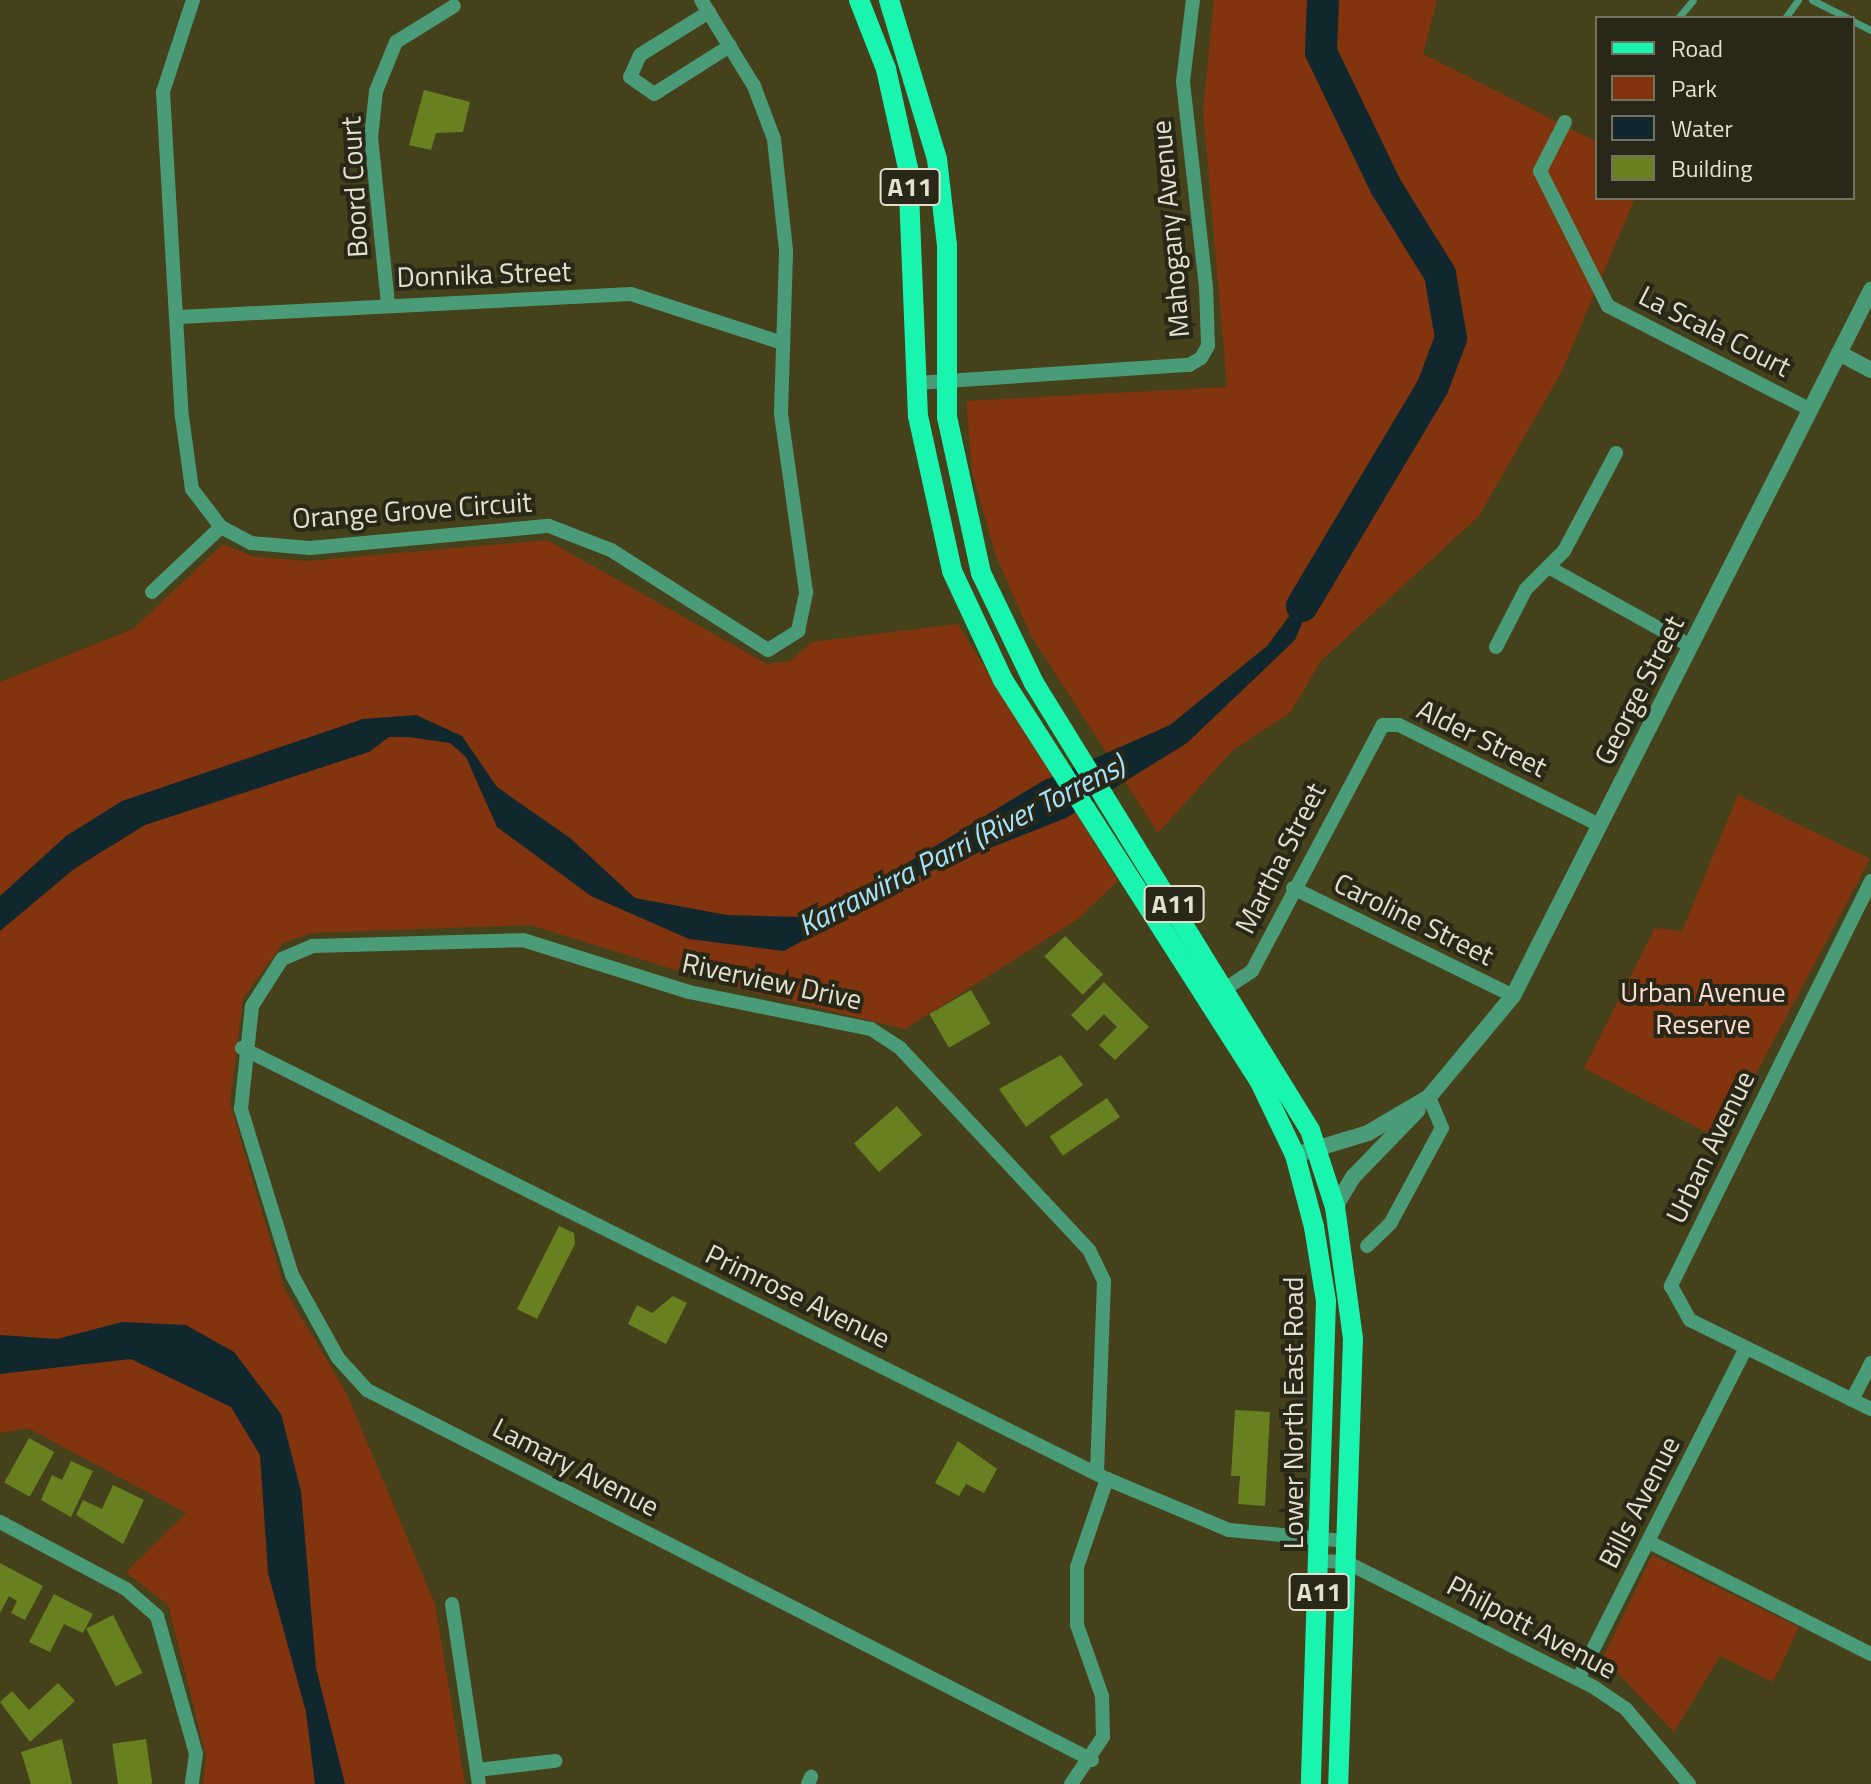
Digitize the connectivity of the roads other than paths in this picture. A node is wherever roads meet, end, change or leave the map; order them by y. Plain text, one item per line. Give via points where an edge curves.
1 (193, 0) edge
2 (859, 0) edge
3 (889, 0) edge
4 (1193, 0) edge
5 (1693, 0) edge
6 (1812, 0) edge
7 (454, 6) dead end
8 (705, 6) edge
9 (1680, 16) edge
10 (1844, 16) edge
11 (730, 46) junction
12 (1565, 122) dead end
13 (1871, 290) edge
14 (388, 304) junction
15 (179, 317) junction
16 (783, 343) junction
17 (1839, 353) junction
18 (1871, 370) edge
19 (945, 382) junction
20 (916, 383) junction
21 (1811, 410) junction
22 (1616, 453) dead end
23 (221, 527) junction
24 (1550, 568) junction
25 (152, 592) dead end
26 (1691, 646) junction
27 (1496, 647) dead end
28 (1383, 725) joint
29 (1600, 825) junction
30 (1871, 881) edge
31 (1293, 888) junction
32 (1217, 994) junction
33 (1513, 996) junction
34 (242, 1048) junction
35 (1429, 1097) junction
36 (1320, 1148) junction
37 (1295, 1155) junction
38 (1335, 1207) junction
39 (1367, 1246) dead end
40 (1746, 1348) junction
41 (1871, 1363) edge
42 (1325, 1400) junction
43 (1852, 1400) junction
44 (1351, 1401) junction
45 (1871, 1409) edge
46 (1102, 1476) junction
47 (0, 1522) edge
48 (1321, 1539) junction
49 (1346, 1541) junction
50 (1649, 1542) junction
51 (1321, 1561) junction
52 (1346, 1562) junction
53 (452, 1604) dead end
54 (1871, 1654) edge
55 (1578, 1679) junction
56 (1092, 1760) junction
57 (555, 1761) dead end
58 (478, 1777) edge
59 (192, 1784) edge
60 (1071, 1784) edge
61 (1311, 1784) edge
62 (1338, 1784) edge
63 (1689, 1784) edge

1 - 15 street, Orange Grove Circuit via 163,92
2 - 20 main road, Lower North East Road / A11 via 886,69 908,168
3 - 19 main road, Lower North East Road / A11 via 925,101 942,189
4 - 19 street, Mahogany Avenue via 1183,81 1206,287 1208,346 1201,358 1189,365
5 - 9 lane
6 - 10 lane
7 - 14 street, Boord Court via 396,42 376,91 371,138
8 - 11 street, Orange Grove Circuit
8 - 11 street via 640,55 630,77 654,94
11 - 16 street, Orange Grove Circuit via 774,139 786,250
12 - 21 street, La Scala Court via 1540,171 1608,306
13 - 17 street, George Street
14 - 15 street, Donnika Street
14 - 16 street, Donnika Street via 631,294
15 - 23 street, Orange Grove Circuit via 192,489
16 - 23 street, Orange Grove Circuit via 786,492 806,592 798,631 768,650 611,550 549,526 310,548 251,543
17 - 18 street
17 - 21 street, George Street
19 - 20 street, Mahogany Avenue
19 - 32 main road, Lower North East Road / A11 via 970,539 1002,625 1122,819
20 - 32 main road, Lower North East Road / A11 via 926,477 946,555 979,634 1103,831
21 - 26 street, George Street
22 - 24 street
23 - 25 street
24 - 26 street
24 - 27 street via 1526,589
26 - 29 street, George Street
28 - 29 street, Alder Street via 1399,725
28 - 31 street, Martha Street
29 - 33 street, George Street
30 - 40 street, Urban Avenue via 1671,1286 1678,1308
31 - 32 street, Martha Street via 1248,976
31 - 33 street, Caroline Street
32 - 36 main road, Lower North East Road / A11
32 - 37 main road, Lower North East Road / A11
33 - 35 street, George Street
34 - 46 street, Primrose Avenue
34 - 46 street, Riverview Drive via 252,1006 282,959 313,946 465,941 523,940 689,992 871,1029 900,1048 1089,1250 1104,1281
34 - 56 street, Lamary Avenue via 241,1109 292,1275 338,1358 367,1390
35 - 36 street, George Street via 1368,1133
35 - 38 street, George Street via 1353,1177
35 - 39 street via 1442,1128 1390,1224
36 - 37 street, George Street
36 - 38 main road, Lower North East Road / A11
37 - 42 main road, Lower North East Road / A11 via 1324,1281
38 - 44 main road, Lower North East Road / A11 via 1353,1316
40 - 43 street
40 - 50 street, Bills Avenue
41 - 43 street
42 - 44 lane
42 - 48 main road, Lower North East Road / A11
43 - 45 street
44 - 49 main road, Lower North East Road / A11
46 - 48 street, Primrose Avenue via 1229,1530
46 - 56 street, Riverview Drive via 1077,1567 1077,1625 1102,1696 1103,1737
47 - 59 street via 126,1589 157,1616 196,1754
48 - 49 street, Primrose Avenue
48 - 51 main road, Lower North East Road / A11
49 - 52 main road, Lower North East Road / A11
50 - 54 street
50 - 55 street, Bills Avenue
51 - 52 street, Philpott Avenue
51 - 61 main road, Lower North East Road / A11
52 - 55 street, Philpott Avenue
52 - 62 main road, Lower North East Road / A11
53 - 58 street
55 - 63 street, Philpott Avenue via 1626,1709
56 - 60 street
57 - 58 street

